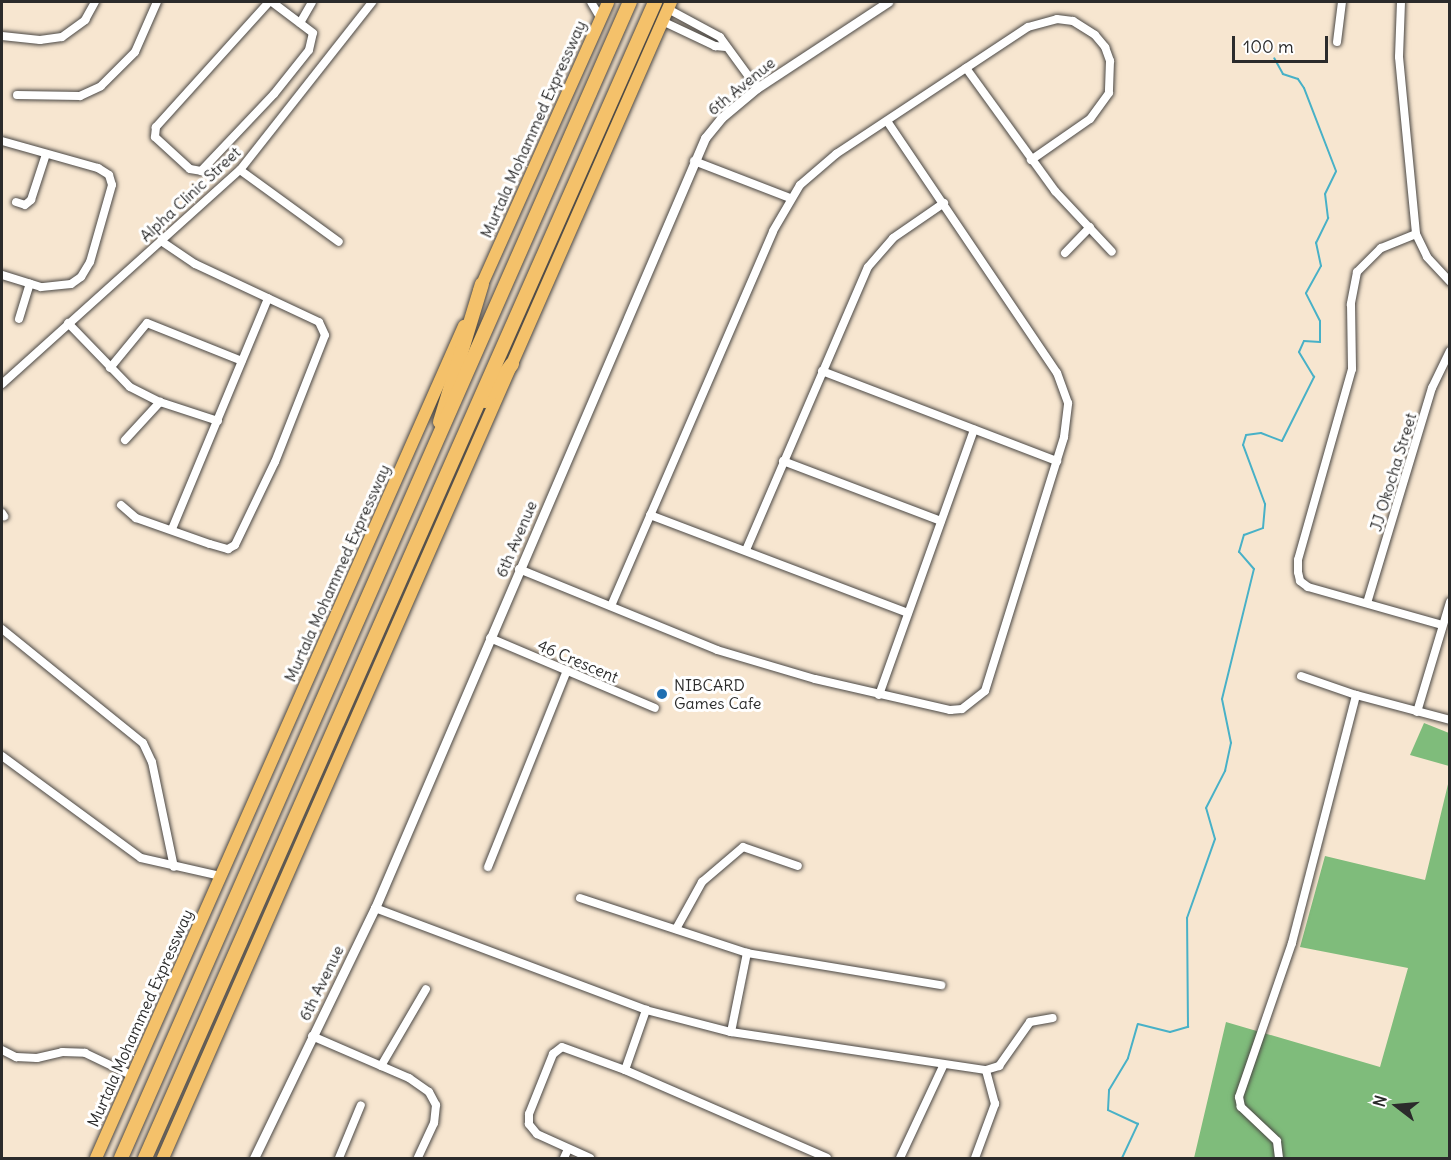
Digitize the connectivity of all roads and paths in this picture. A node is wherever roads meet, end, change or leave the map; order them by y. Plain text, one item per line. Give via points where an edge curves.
1 (95, 2) edge
2 (157, 2) edge
3 (270, 2) edge
4 (312, 2) edge
5 (372, 2) edge
6 (591, 2) edge
7 (608, 2) edge
8 (630, 2) edge
9 (655, 2) edge
10 (888, 2) edge
11 (1342, 2) edge
12 (1401, 2) edge
13 (669, 5) edge
14 (600, 17) junction
15 (662, 21) junction
16 (300, 23) junction
17 (2, 36) edge
18 (1337, 42) dead end
19 (726, 47) junction
20 (966, 68) junction
21 (757, 88) junction
22 (17, 95) dead end
23 (887, 121) junction
24 (2, 141) edge
25 (46, 154) junction
26 (1030, 160) junction
27 (694, 161) junction
28 (240, 170) junction
29 (790, 198) junction
30 (16, 202) dead end
31 (944, 203) junction
32 (1090, 227) junction
33 (1416, 234) junction
34 (161, 241) junction
35 (339, 242) dead end
36 (1112, 252) dead end
37 (1065, 253) dead end
38 (2, 275) edge
39 (1449, 282) edge
40 (30, 284) junction
41 (482, 284) junction
42 (268, 298) junction
43 (19, 319) dead end
44 (68, 323) junction
45 (1449, 351) edge
46 (242, 361) junction
47 (512, 364) junction
48 (110, 368) junction
49 (822, 371) junction
50 (2, 384) edge
51 (160, 402) junction
52 (471, 419) junction
53 (218, 421) junction
54 (974, 430) junction
55 (125, 440) dead end
56 (436, 444) junction
57 (783, 461) junction
58 (1057, 461) junction
59 (121, 505) dead end
60 (650, 515) junction
61 (941, 521) junction
62 (172, 530) junction
63 (746, 550) junction
64 (519, 569) junction
65 (1449, 602) edge
66 (1367, 603) junction
67 (611, 606) junction
68 (908, 613) junction
69 (1442, 625) junction
70 (2, 629) edge
71 (490, 638) junction
72 (567, 670) junction
73 (1301, 676) dead end
74 (879, 695) junction
75 (1356, 695) junction
76 (655, 708) dead end
77 (1417, 712) junction
78 (1449, 720) edge
79 (2, 756) edge
80 (798, 866) dead end
81 (174, 867) junction
82 (488, 867) dead end
83 (221, 876) junction
84 (580, 898) dead end
85 (375, 908) junction
86 (676, 929) junction
87 (747, 953) junction
88 (941, 985) dead end
89 (426, 989) dead end
90 (646, 1010) junction
91 (1053, 1018) dead end
92 (731, 1032) junction
93 (312, 1036) junction
94 (2, 1050) edge
95 (381, 1066) junction
96 (943, 1066) junction
97 (626, 1070) junction
98 (986, 1070) junction
99 (133, 1076) junction
100 (361, 1105) dead end
101 (568, 1149) junction
102 (96, 1158) edge
103 (121, 1158) edge
104 (145, 1158) edge
105 (163, 1158) edge
106 (254, 1158) edge
107 (339, 1158) edge
108 (418, 1158) edge
109 (564, 1158) edge
110 (590, 1158) edge
111 (827, 1158) edge
112 (900, 1158) edge
113 (975, 1158) edge
114 (1279, 1158) edge

1 - 17 street via 85,20 62,37 40,40
2 - 22 street via 135,52 101,87 80,96
3 - 16 street
3 - 16 street via 156,127 155,137 190,169 201,171 274,94 309,50 313,33
4 - 16 street
5 - 28 street, Alpha Clinic Street
6 - 14 street
7 - 14 highway, Murtala Mohammed Expressway
8 - 56 highway
9 - 52 highway
10 - 21 street, 6th Avenue
11 - 18 street
12 - 33 street via 1399,57
13 - 15 highway
13 - 19 street via 720,37
14 - 41 highway, Murtala Mohammed Expressway
15 - 19 street via 714,46
15 - 47 highway
19 - 21 street
20 - 23 street
20 - 26 street
20 - 26 street via 1028,27 1057,19 1085,27 1104,47 1111,78 1100,108
21 - 27 street, 6th Avenue via 721,118
23 - 29 street via 814,171
23 - 31 street
24 - 25 street
25 - 30 street via 31,200 25,205
25 - 40 street via 98,168 109,175 112,185 90,262 81,277 55,287
26 - 32 street
27 - 29 street
27 - 64 street, 6th Avenue
28 - 34 street, Alpha Clinic Street
28 - 35 street
29 - 60 street
31 - 49 street via 893,238 868,267
31 - 58 street via 1064,387 1068,418
32 - 36 street
32 - 37 street
33 - 39 street via 1427,257
33 - 66 street via 1382,248 1357,272 1351,304 1352,369 1298,560 1300,581 1308,587
34 - 42 street via 195,264
34 - 44 street, Alpha Clinic Street
38 - 40 street
40 - 43 street
41 - 56 highway via 444,400
41 - 83 highway, Murtala Mohammed Expressway
42 - 46 street
42 - 62 street via 325,328 275,462 235,545 228,549
44 - 48 street
44 - 50 street, Alpha Clinic Street
45 - 66 street, JJ Okocha Street via 1432,388
46 - 48 street via 147,323
46 - 53 street
47 - 52 highway
47 - 105 highway
48 - 51 street via 130,387
49 - 54 street
49 - 57 street
51 - 53 street
51 - 55 street
52 - 104 highway
53 - 62 street
54 - 58 street
54 - 61 street
56 - 103 highway
57 - 61 street
57 - 63 street
58 - 74 street via 985,691 962,709 950,710
59 - 62 street via 136,518
60 - 63 street
60 - 67 street
61 - 68 street
63 - 68 street
64 - 67 street
64 - 71 street, 6th Avenue
65 - 69 street
66 - 69 street
67 - 74 street via 717,650
68 - 74 street
69 - 77 street
70 - 81 street via 143,743 152,762
71 - 72 street, 46 Crescent
71 - 85 street, 6th Avenue
72 - 76 street, 46 Crescent
72 - 82 street
73 - 75 street
75 - 77 street
75 - 114 street via 1292,944 1239,1097 1241,1107 1277,1141
77 - 78 street
79 - 81 street via 141,858
80 - 86 street via 743,847 702,882
81 - 83 street
83 - 99 highway, Murtala Mohammed Expressway
84 - 86 street
85 - 90 street
85 - 93 street, 6th Avenue
86 - 87 street
87 - 88 street
87 - 92 street
89 - 95 street
90 - 92 street
90 - 97 street
91 - 98 street via 1030,1022 999,1066
92 - 96 street
93 - 95 street
93 - 106 street, 6th Avenue
94 - 99 street via 15,1057 37,1058 62,1052 85,1053
95 - 108 street via 421,1085 436,1105 434,1123
96 - 98 street
96 - 112 street
97 - 101 street via 572,1047 562,1047 553,1054 529,1114 529,1124 537,1134
97 - 111 street
98 - 113 street via 995,1104
99 - 102 highway, Murtala Mohammed Expressway
100 - 107 street
101 - 109 street
101 - 110 street

